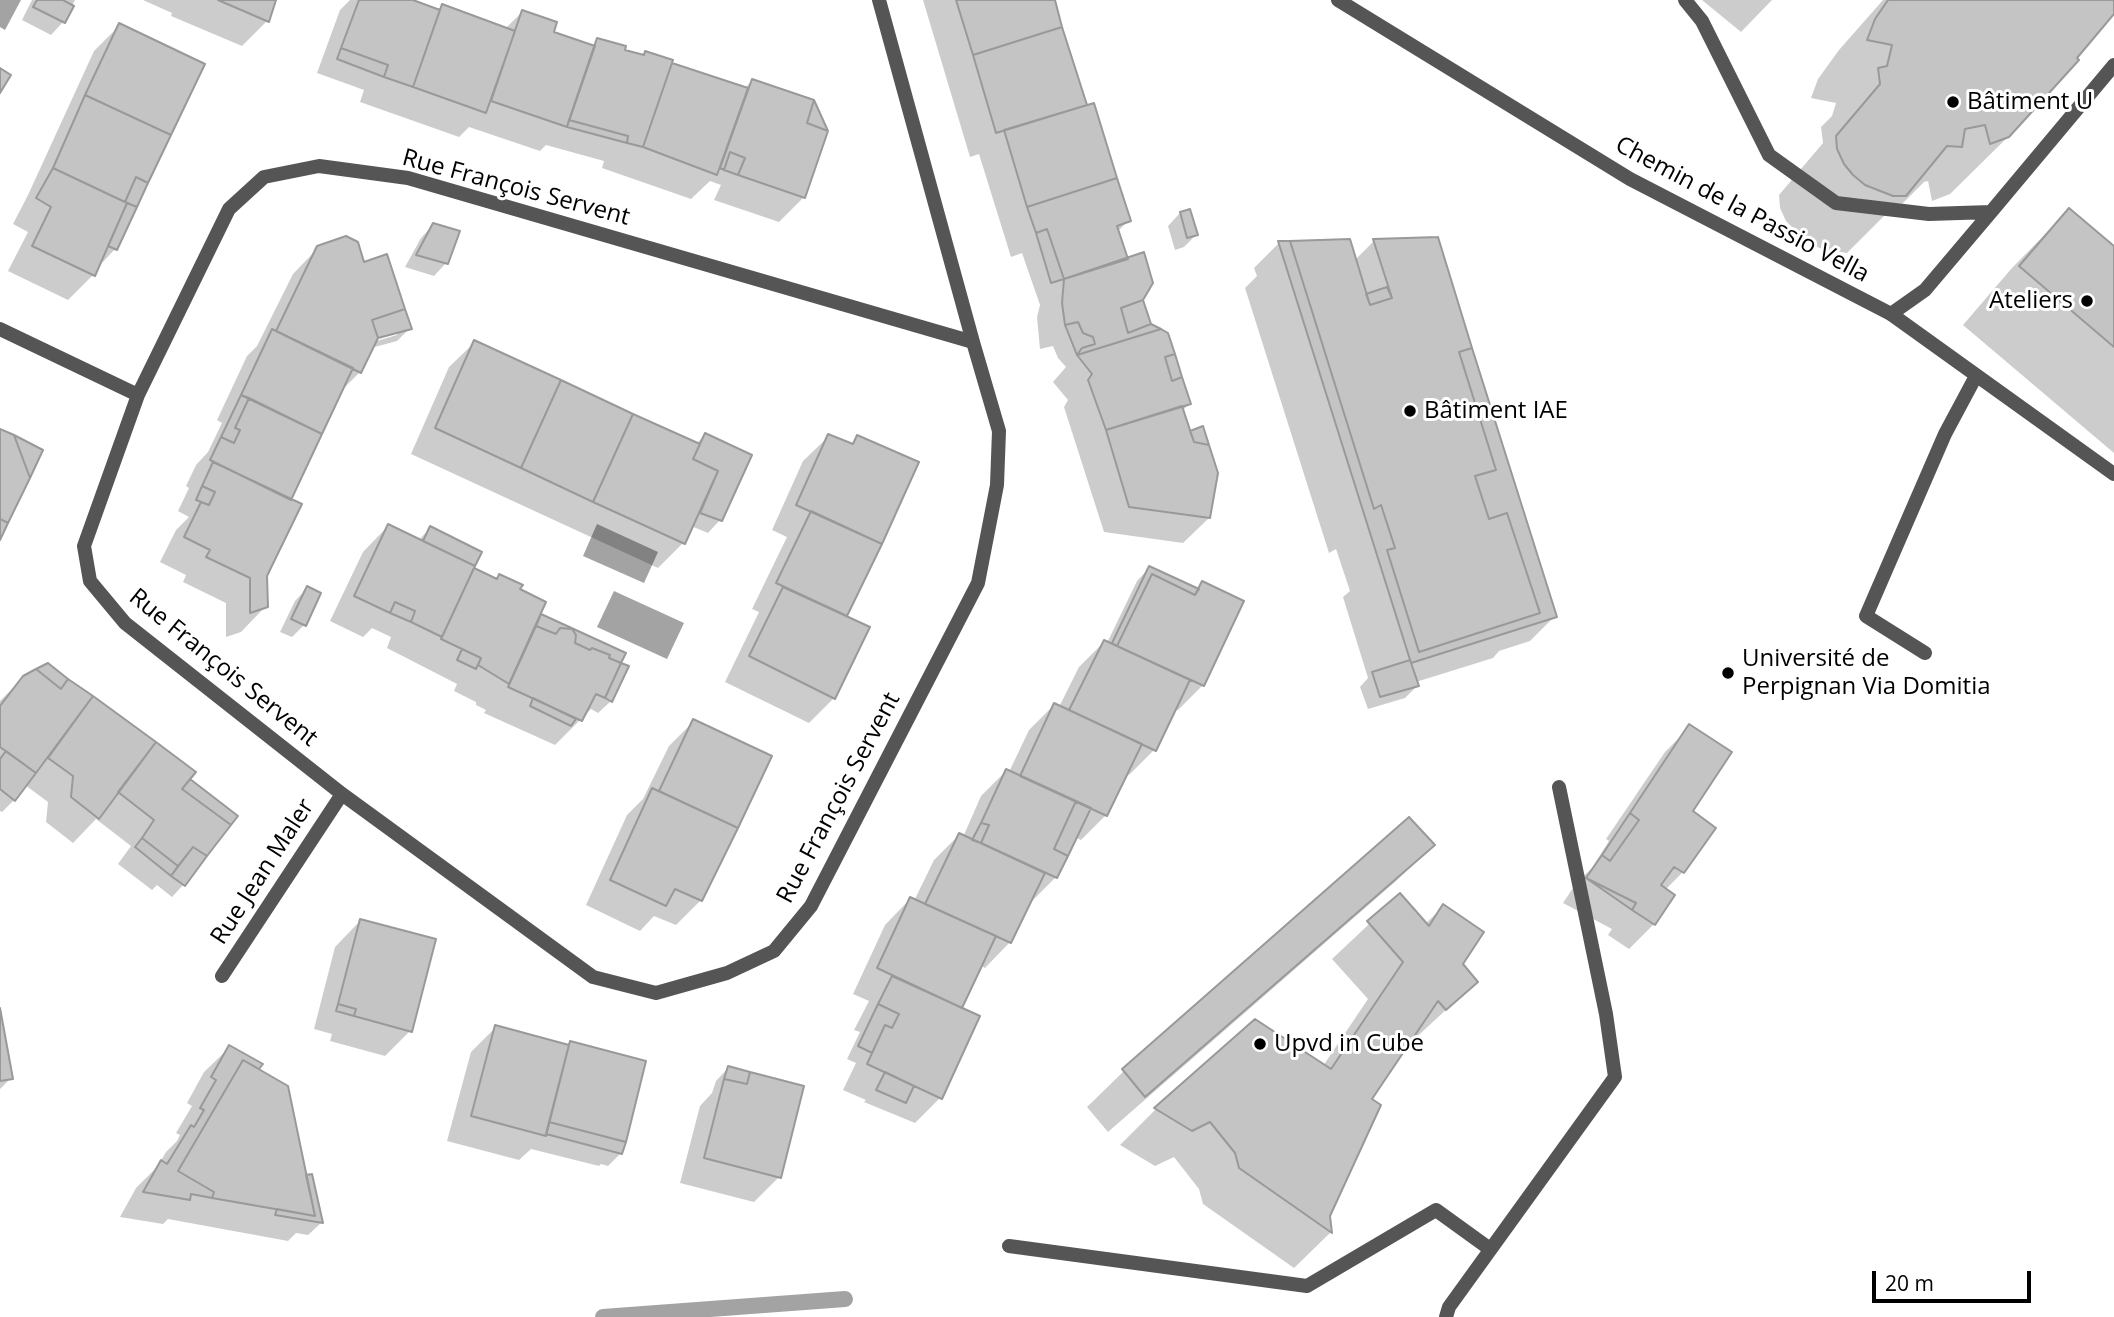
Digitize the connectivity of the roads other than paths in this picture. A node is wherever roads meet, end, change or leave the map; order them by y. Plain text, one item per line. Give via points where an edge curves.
1 (879, 0) edge
2 (1338, 0) edge
3 (1685, 0) edge
4 (2114, 65) edge
5 (1991, 212) junction
6 (1891, 314) junction
7 (0, 329) edge
8 (973, 342) junction
9 (1976, 376) junction
10 (138, 395) junction
11 (2114, 474) edge
12 (1926, 653) dead end
13 (1559, 788) dead end
14 (342, 794) junction
15 (222, 976) dead end
16 (1009, 1246) dead end
17 (1490, 1249) junction
18 (1446, 1317) edge

1 - 8 street, Rue François Servent
2 - 6 street, Chemin de la Passio Vella via 1630,179
3 - 5 street via 1702,21 1769,155 1836,203 1929,214
4 - 5 street
5 - 6 street via 1925,290
6 - 9 street, Chemin de la Passio Vella
7 - 10 street
8 - 10 street, Rue François Servent via 408,178 319,166 264,177 229,209
8 - 14 street, Rue François Servent via 999,431 997,485 978,583 811,906 775,951 727,973 656,993 593,977
9 - 11 street, Chemin de la Passio Vella
9 - 12 street via 1945,434 1866,616
10 - 14 street, Rue François Servent via 84,546 90,581 125,623
13 - 17 street via 1615,1077
14 - 15 street, Rue Jean Maler
16 - 17 street via 1307,1286 1436,1210
17 - 18 street

